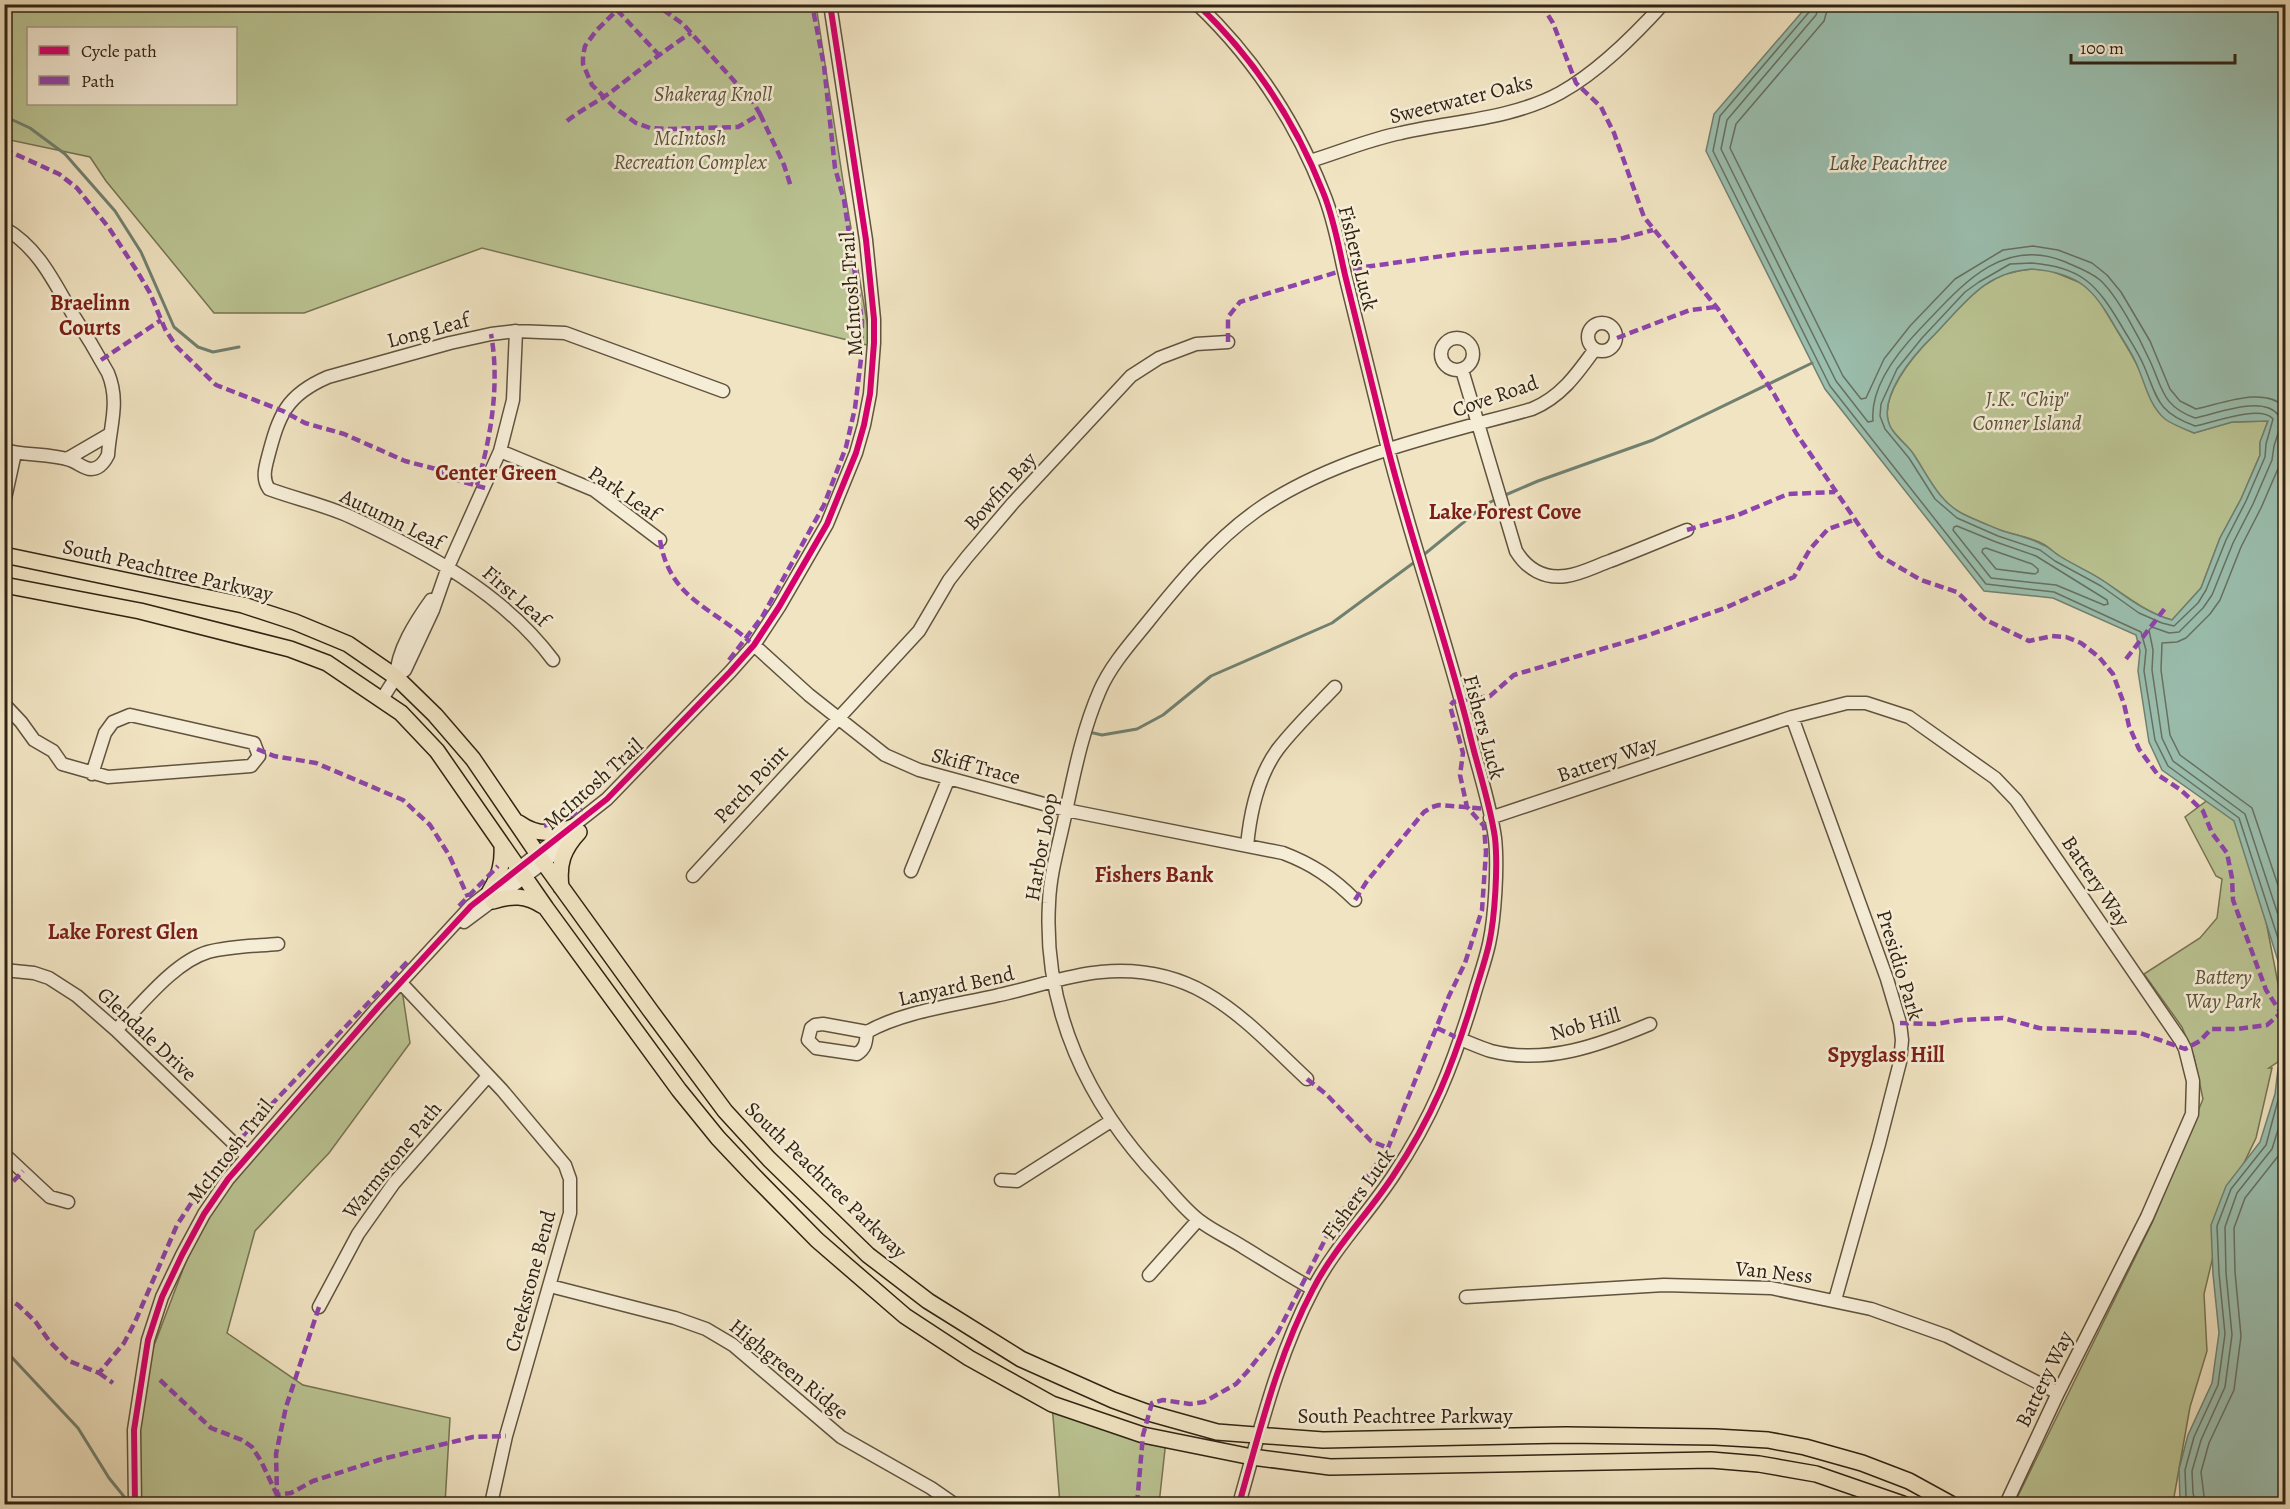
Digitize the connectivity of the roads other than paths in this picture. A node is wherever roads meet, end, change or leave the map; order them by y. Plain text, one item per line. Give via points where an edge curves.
1 (1197, 4) edge
2 (1663, 4) edge
3 (831, 9) edge
4 (1310, 161) junction
5 (7, 232) edge
6 (516, 331) junction
7 (1228, 342) dead end
8 (1595, 349) dead end
9 (1462, 370) dead end
10 (723, 392) dead end
11 (1479, 424) junction
12 (110, 434) junction
13 (1388, 450) junction
14 (500, 451) junction
15 (10, 452) edge
16 (68, 459) junction
17 (4, 503) edge
18 (320, 507) joint
19 (1687, 530) dead end
20 (660, 540) dead end
21 (4, 555) edge
22 (447, 567) junction
23 (4, 585) edge
24 (754, 645) junction
25 (554, 660) dead end
26 (396, 676) junction
27 (1335, 687) dead end
28 (382, 699) junction
29 (4, 705) edge
30 (1792, 717) junction
31 (838, 719) junction
32 (92, 774) junction
33 (948, 780) junction
34 (1066, 810) junction
35 (1490, 818) junction
36 (514, 819) junction
37 (577, 829) junction
38 (502, 845) junction
39 (1247, 846) junction
40 (540, 858) junction
41 (911, 871) dead end
42 (521, 873) junction
43 (693, 876) dead end
44 (561, 887) junction
45 (491, 896) junction
46 (1355, 900) dead end
47 (546, 908) junction
48 (278, 944) dead end
49 (4, 970) edge
50 (1054, 981) junction
51 (401, 982) junction
52 (1650, 1024) dead end
53 (116, 1030) junction
54 (867, 1032) dead end
55 (1460, 1039) junction
56 (488, 1076) junction
57 (1307, 1080) dead end
58 (1111, 1121) junction
59 (4, 1154) edge
60 (247, 1156) junction
61 (1001, 1180) dead end
62 (68, 1202) dead end
63 (1198, 1220) junction
64 (1149, 1275) dead end
65 (550, 1286) junction
66 (1313, 1289) junction
67 (1466, 1297) dead end
68 (1834, 1300) junction
69 (319, 1307) dead end
70 (2058, 1393) junction
71 (1258, 1435) junction
72 (1252, 1457) junction
73 (135, 1504) edge
74 (491, 1504) edge
75 (954, 1504) edge
76 (1239, 1504) edge
77 (1903, 1504) edge
78 (1951, 1504) edge
79 (2006, 1504) edge

1 - 4 street, Fishers Luck via 1261,75
2 - 4 street, Sweetwater Oaks via 1583,79 1558,94 1499,114 1398,133
3 - 24 street, McIntosh Trail via 869,265 874,318 870,394 856,453 827,524
4 - 13 street, Fishers Luck via 1336,230
5 - 12 street via 21,239 45,268 108,373 115,403
6 - 10 street, Long Leaf via 565,333
6 - 14 street via 513,400
6 - 18 street, Long Leaf via 450,343 310,384 280,415 265,483 269,489
7 - 31 street, Bowfin Bay via 1196,344 1159,358 1131,376 989,530 949,580 919,631
8 - 11 street, Cove Road via 1577,374 1545,404
9 - 11 street
11 - 13 street, Cove Road
11 - 19 street via 1516,551 1533,570 1566,576
12 - 16 street
12 - 16 street via 108,454 98,468 86,468
13 - 34 street, Harbor Loop via 1295,486 1256,511 1233,529 1167,598 1128,645 1102,686 1087,724
13 - 35 street, Fishers Luck
14 - 20 street, Park Leaf via 594,490
14 - 22 street
15 - 16 street
15 - 17 street
18 - 22 street, Autumn Leaf via 349,516
21 - 26 main road, South Peachtree Parkway via 243,605 348,644
22 - 25 street, First Leaf via 481,588 536,637
22 - 26 street via 440,590 419,616 397,664
23 - 28 main road via 140,611 290,649 327,663
24 - 31 street, Skiff Trace
24 - 37 street, McIntosh Trail
26 - 28 street
26 - 36 main road, South Peachtree Parkway via 473,759
27 - 39 street via 1277,750 1254,804
28 - 38 main road via 437,751
29 - 32 street via 34,740 53,751 62,764
30 - 35 street, Battery Way
30 - 68 street, Presidio Park via 1887,979 1902,1040 1882,1134
30 - 70 street, Battery Way via 1846,703 1887,708 1908,717 1995,778 2039,831 2185,1049 2193,1081 2192,1114 2147,1217
31 - 33 street, Skiff Trace via 885,755
31 - 43 street, Perch Point
32 - 32 street via 112,722 130,715 254,743 259,756 251,766 108,777
33 - 34 street, Skiff Trace
33 - 41 street
34 - 39 street, Skiff Trace
34 - 50 street, Harbor Loop via 1049,902
35 - 55 street, Fishers Luck via 1495,890 1490,942
36 - 37 main road via 543,834
36 - 40 main road, South Peachtree Parkway
37 - 40 street, McIntosh Trail
37 - 44 main road via 562,857
38 - 42 main road
38 - 45 main road via 503,861
39 - 46 street, Skiff Trace via 1309,863
40 - 42 street, McIntosh Trail
40 - 44 main road, South Peachtree Parkway
42 - 45 street, McIntosh Trail
42 - 47 main road
44 - 71 main road, South Peachtree Parkway via 725,1111 769,1160 867,1255 928,1301 1021,1359 1082,1388 1149,1413 1205,1428
45 - 47 main road via 520,896
45 - 51 street, McIntosh Trail via 471,906
47 - 72 main road via 718,1138 817,1240 905,1316 969,1358 1052,1404 1143,1435
48 - 53 street via 225,949 192,960
49 - 53 street, Glendale Drive via 34,973 56,982
50 - 54 street, Lanyard Bend via 901,1018
50 - 57 street, Lanyard Bend via 1100,972 1136,971 1192,986 1232,1009
50 - 58 street, Harbor Loop via 1065,1028 1094,1095
51 - 56 street, Creekstone Bend
51 - 60 street, McIntosh Trail
52 - 55 street, Nob Hill via 1593,1045 1546,1055 1492,1051
53 - 60 street, Glendale Drive
55 - 66 street, Fishers Luck via 1434,1106 1412,1147
56 - 65 street, Creekstone Bend via 543,1138 570,1179 570,1213
56 - 69 street, Warmstone Path via 394,1183 358,1234
58 - 61 street via 1017,1181
58 - 63 street, Harbor Loop
59 - 62 street via 50,1197
60 - 73 street, McIntosh Trail via 204,1214 162,1297 148,1340 134,1430
63 - 64 street
63 - 66 street, Harbor Loop
65 - 74 street, Creekstone Bend via 506,1436
65 - 75 street, Highgreen Ridge via 706,1329 733,1345 841,1437
66 - 71 street, Fishers Luck via 1281,1361
67 - 68 street, Van Ness via 1664,1285 1771,1288
68 - 70 street, Van Ness via 1947,1336
70 - 79 street, Battery Way
71 - 72 street, Fishers Luck
71 - 78 main road, South Peachtree Parkway via 1323,1440 1566,1435 1768,1440 1862,1463 1910,1481
72 - 76 street, Fishers Luck
72 - 77 main road via 1330,1467 1711,1460 1816,1474

